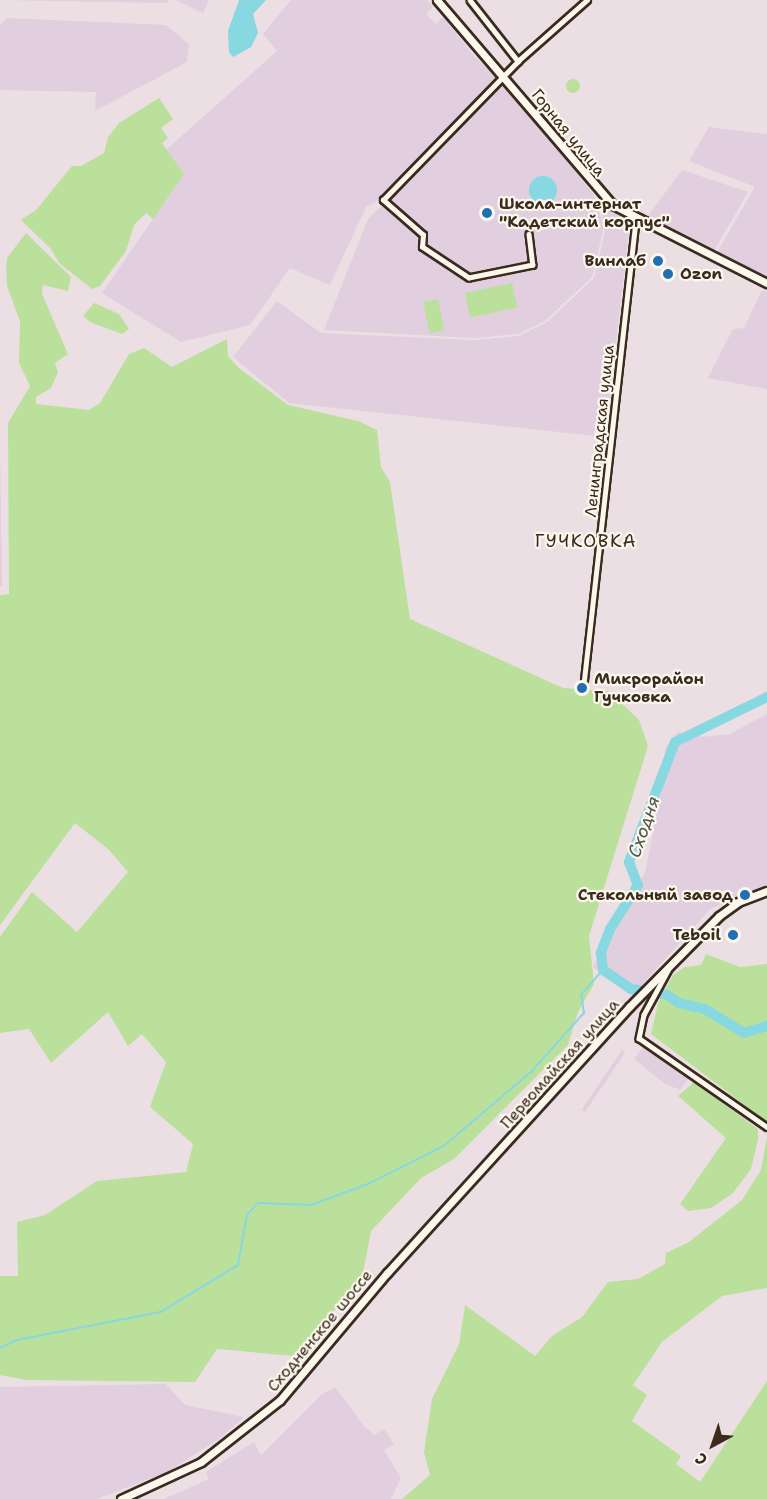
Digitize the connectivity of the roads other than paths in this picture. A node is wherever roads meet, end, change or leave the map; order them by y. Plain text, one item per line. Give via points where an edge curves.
1 (437, 0) edge
2 (470, 0) edge
3 (587, 0) edge
4 (518, 61) junction
5 (505, 77) junction
6 (636, 220) junction
7 (529, 234) dead end
8 (767, 283) edge
9 (584, 680) dead end
10 (767, 891) edge
11 (658, 982) junction
12 (767, 1127) edge
13 (387, 1273) joint
14 (121, 1499) edge

1 - 5 main road, Горная улица
2 - 4 street
3 - 4 street
4 - 5 street
5 - 6 main road, Горная улица via 603,197
5 - 7 street via 383,201 423,236 422,247 469,278 533,265
6 - 8 main road, Горная улица
6 - 9 street, Ленинградская улица
10 - 11 main road, Первомайская улица via 724,911
11 - 12 street via 639,1038
11 - 13 main road, Первомайская улица via 629,1007
13 - 14 main road, Сходненское шоссе via 280,1400 201,1462

